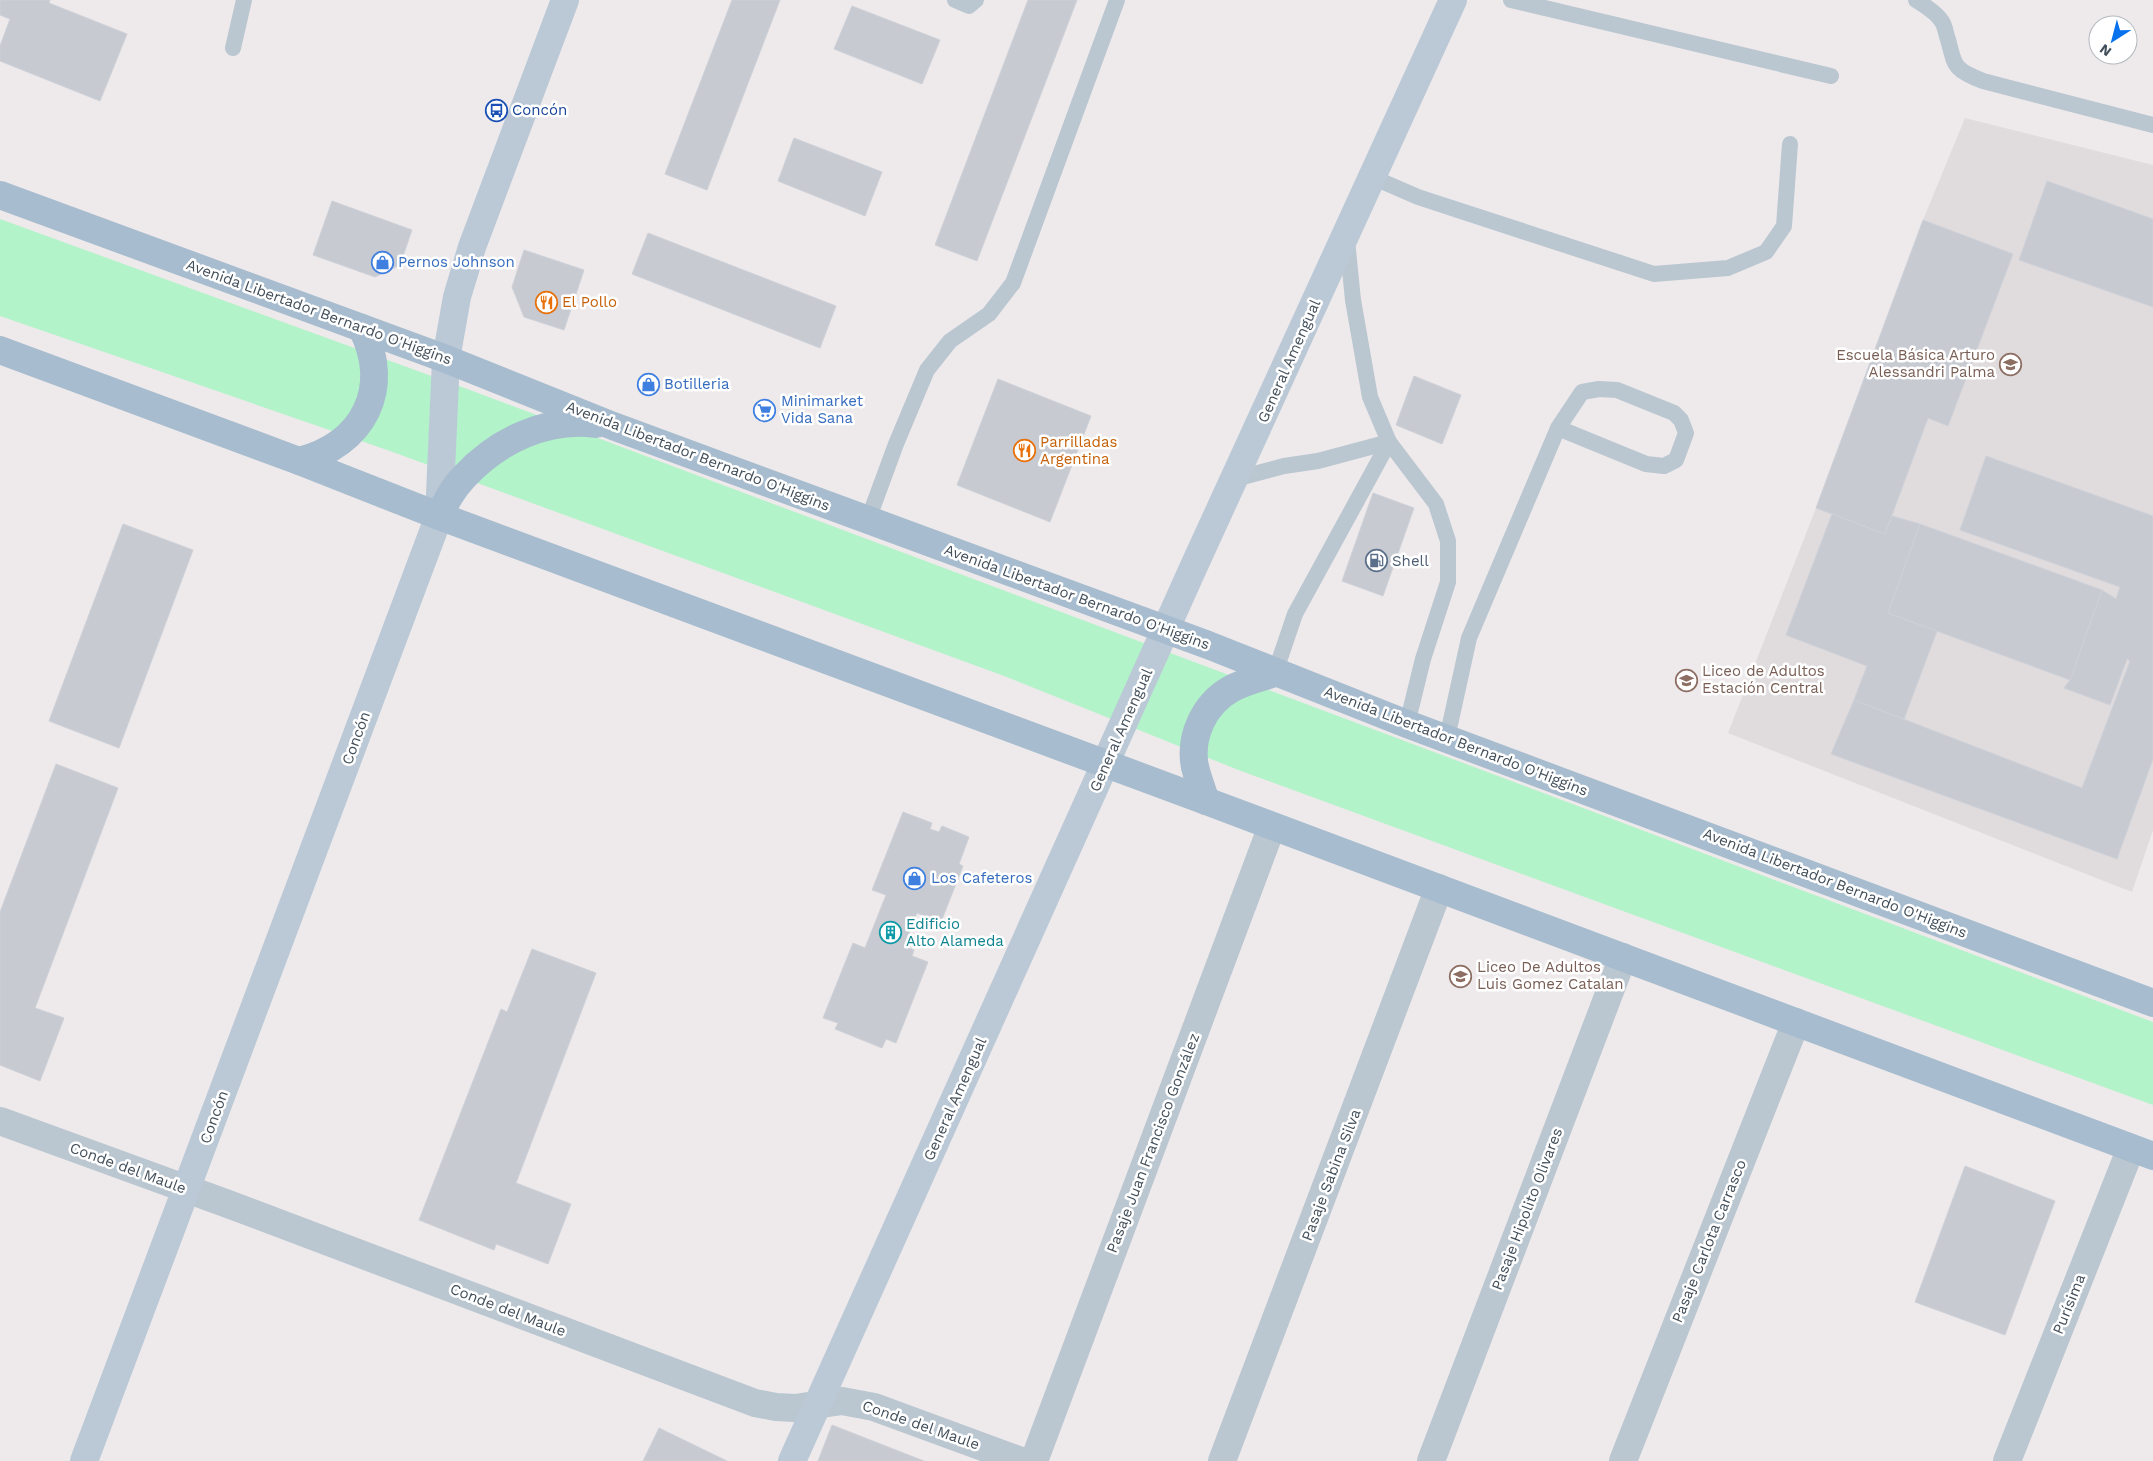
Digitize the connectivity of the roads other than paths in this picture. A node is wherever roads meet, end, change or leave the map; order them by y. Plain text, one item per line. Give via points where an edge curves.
1 (244, 0) edge
2 (565, 0) edge
3 (955, 0) edge
4 (976, 0) edge
5 (1117, 0) edge
6 (1453, 0) edge
7 (1511, 0) edge
8 (1916, 0) edge
9 (233, 48) dead end
10 (1830, 76) dead end
11 (2153, 125) edge
12 (1790, 144) dead end
13 (1372, 177) junction
14 (0, 195) edge
15 (1346, 234) junction
16 (362, 328) junction
17 (0, 350) edge
18 (446, 359) junction
19 (613, 426) junction
20 (1558, 428) junction
21 (1389, 442) junction
22 (299, 460) junction
23 (1235, 479) junction
24 (439, 516) junction
25 (868, 520) junction
26 (1166, 631) junction
27 (1275, 673) junction
28 (1407, 724) junction
29 (1447, 738) junction
30 (1105, 763) junction
31 (1206, 800) junction
32 (1272, 826) junction
33 (1439, 888) junction
34 (1623, 957) junction
35 (2153, 1003) edge
36 (1796, 1022) junction
37 (0, 1121) edge
38 (2142, 1152) edge
39 (187, 1190) junction
40 (818, 1405) junction
41 (84, 1461) edge
42 (792, 1461) edge
43 (1021, 1461) edge
44 (1034, 1461) edge
45 (1222, 1461) edge
46 (1431, 1461) edge
47 (1623, 1461) edge
48 (2007, 1461) edge

1 - 9 lane
2 - 18 street, Concón via 472,247 457,297
3 - 4 lane via 969,6
5 - 25 lane via 1013,283 988,314 950,341 927,370
6 - 13 street, General Amengual
7 - 10 lane
8 - 11 lane via 1940,18 1952,60 1965,74
12 - 13 lane via 1784,226 1766,252 1728,268 1654,274 1418,197
13 - 15 street, General Amengual
14 - 16 main road, Avenida Libertador Bernardo O'Higgins
15 - 21 lane via 1353,300 1370,397
15 - 23 street, General Amengual
16 - 18 main road, Avenida Libertador Bernardo O'Higgins
16 - 22 main road via 374,361 372,394 366,411 345,439 332,449
17 - 22 main road
18 - 19 main road, Avenida Libertador Bernardo O'Higgins
18 - 24 street, Concón
19 - 24 main road via 565,424 519,436 497,448 462,478
19 - 25 main road, Avenida Libertador Bernardo O'Higgins
20 - 20 lane via 1582,392 1600,389 1617,390 1674,413 1686,433 1676,460 1664,466 1646,464
20 - 29 lane via 1469,638
21 - 23 lane
21 - 27 lane via 1296,614
21 - 28 lane via 1436,504 1448,541 1448,582 1423,659
22 - 24 main road
23 - 26 street, General Amengual
24 - 30 main road
24 - 39 street, Concón
25 - 26 main road, Avenida Libertador Bernardo O'Higgins
26 - 27 main road, Avenida Libertador Bernardo O'Higgins
26 - 30 street, General Amengual
27 - 28 main road, Avenida Libertador Bernardo O'Higgins
27 - 31 main road via 1230,689 1213,704 1201,721 1194,754
28 - 29 main road, Avenida Libertador Bernardo O'Higgins
29 - 35 main road, Avenida Libertador Bernardo O'Higgins
30 - 31 main road
30 - 40 street, General Amengual
31 - 32 main road
32 - 33 main road
32 - 44 street, Pasaje Juan Francisco González
33 - 34 main road
33 - 45 street, Pasaje Sabina Silva
34 - 36 main road
34 - 46 street, Pasaje Hipolito Olivares
36 - 38 main road
36 - 47 street, Pasaje Carlota Carrasco
37 - 39 street, Conde del Maule
38 - 48 street, Purísima
39 - 40 street, Conde del Maule via 755,1403 795,1408
39 - 41 street, Concón
40 - 42 street, General Amengual
40 - 43 street, Conde del Maule via 842,1402 874,1407

